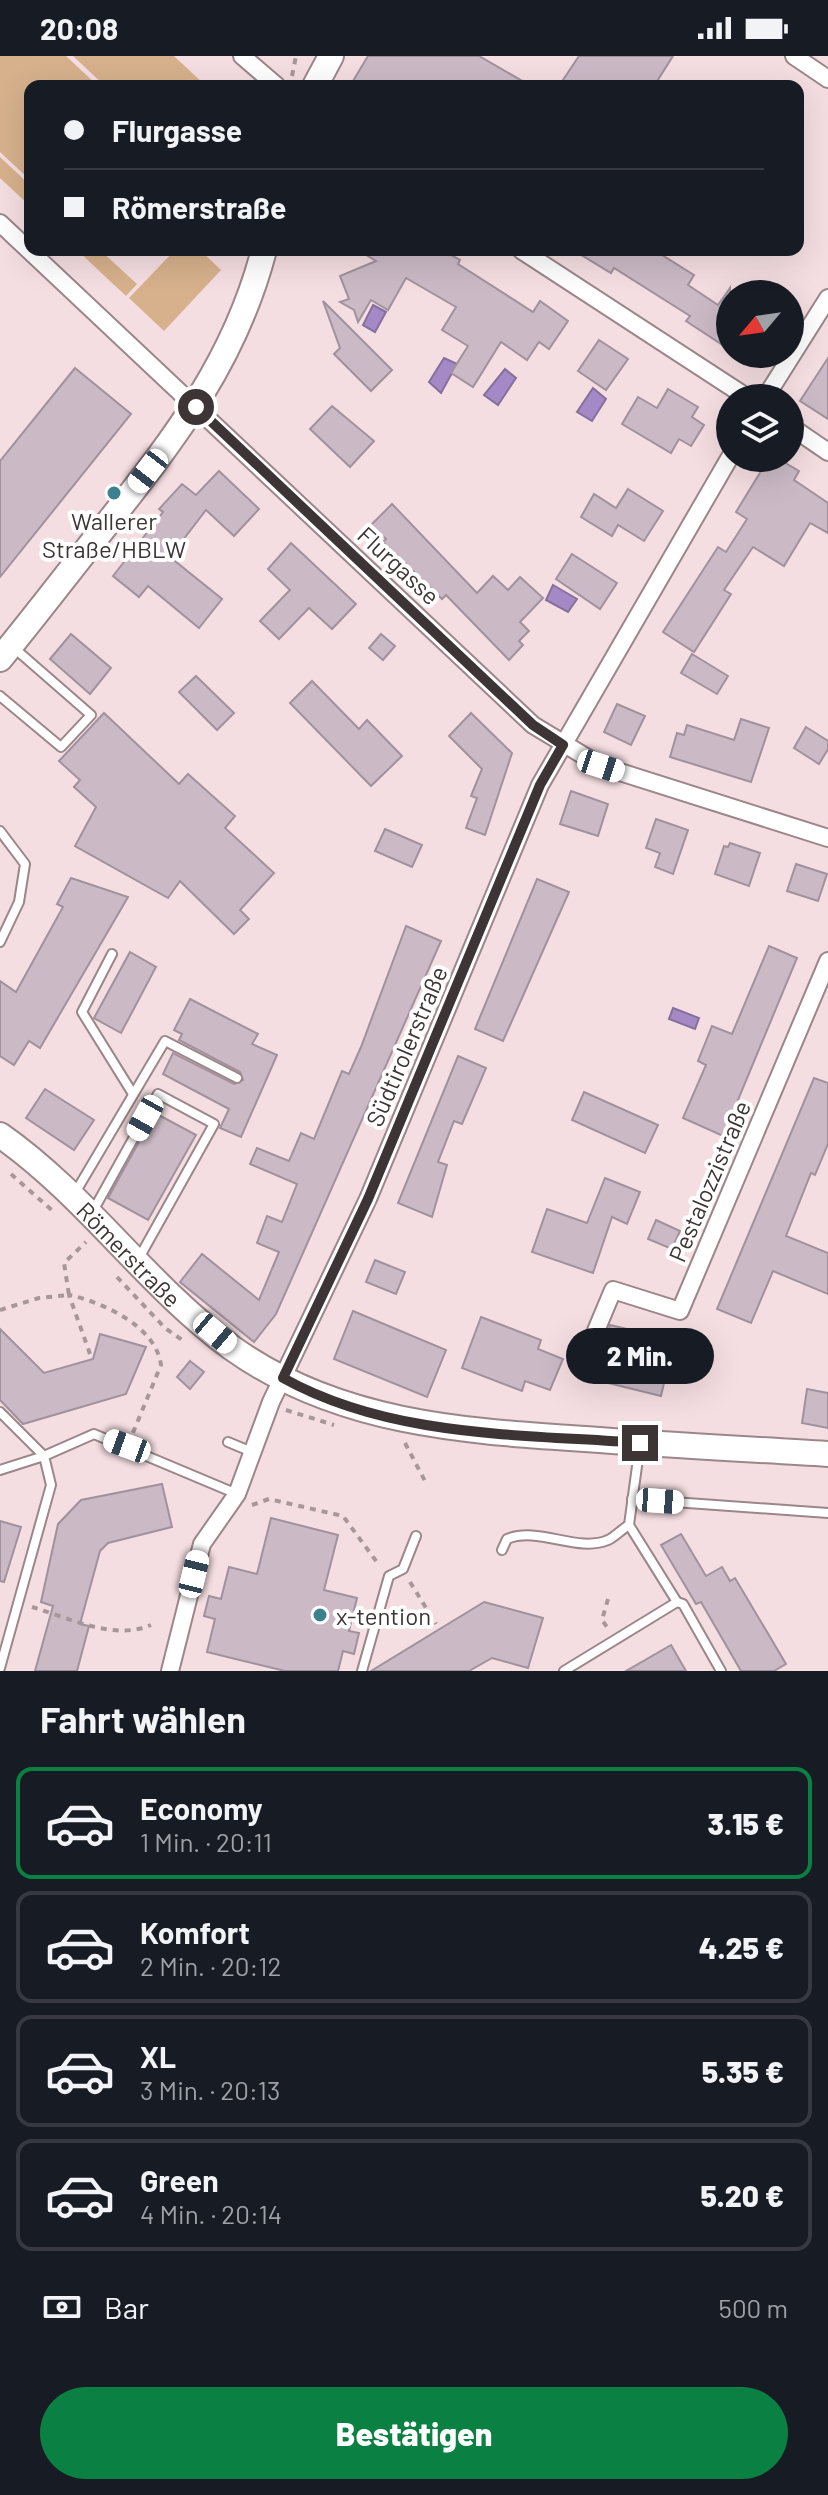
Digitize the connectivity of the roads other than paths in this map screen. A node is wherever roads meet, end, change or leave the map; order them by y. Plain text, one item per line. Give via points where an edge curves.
1 (242, 56) edge
2 (331, 56) edge
3 (794, 56) edge
4 (828, 79) edge
5 (270, 80) edge
6 (318, 80) edge
7 (0, 223) edge
8 (24, 246) edge
9 (35, 256) edge
10 (262, 256) edge
11 (530, 256) edge
12 (828, 298) edge
13 (727, 384) edge
14 (774, 384) edge
15 (196, 407) junction
16 (804, 436) edge
17 (828, 452) edge
18 (721, 472) edge
19 (5, 652) edge
20 (0, 696) edge
21 (563, 745) junction
22 (0, 831) edge
23 (828, 838) edge
24 (0, 942) edge
25 (112, 954) dead end
26 (828, 961) edge
27 (237, 1078) dead end
28 (133, 1094) junction
29 (0, 1135) edge
30 (66, 1207) junction
31 (89, 1230) junction
32 (137, 1261) junction
33 (595, 1333) dead end
34 (283, 1378) junction
35 (0, 1412) edge
36 (228, 1442) dead end
37 (640, 1443) junction
38 (253, 1452) junction
39 (828, 1454) edge
40 (44, 1456) junction
41 (0, 1470) edge
42 (237, 1494) junction
43 (632, 1499) junction
44 (828, 1513) edge
45 (629, 1525) junction
46 (416, 1536) dead end
47 (502, 1550) dead end
48 (677, 1602) junction
49 (0, 1668) edge
50 (170, 1671) edge
51 (362, 1671) edge
52 (564, 1671) edge
53 (721, 1671) edge

1 - 5 street
2 - 6 main road
3 - 4 street
7 - 8 street, Flurgasse
9 - 15 street, Flurgasse
10 - 15 main road via 239,326
11 - 13 street
12 - 14 street
15 - 19 main road
15 - 21 street, Flurgasse via 533,725
16 - 17 street
18 - 21 street, Südtirolerstraße
19 - 20 lane via 91,715 61,747
21 - 23 street, Flurgasse via 601,766
21 - 34 street, Südtirolerstraße via 540,785 368,1199
22 - 24 lane via 25,864 19,902
25 - 28 lane via 82,1012
26 - 33 street, Pestalozzistraße via 680,1311 613,1290
27 - 28 lane via 165,1041
28 - 30 lane
29 - 30 main road, Römerstraße
30 - 31 main road, Römerstraße
31 - 32 main road, Römerstraße
31 - 32 lane via 158,1094 214,1124
32 - 34 main road, Römerstraße via 233,1349
34 - 37 main road, Römerstraße via 361,1410 456,1430
34 - 38 street, Südtirolerstraße
35 - 40 lane
36 - 38 lane
37 - 39 main road, Römerstraße
37 - 43 lane
38 - 42 street, Südtirolerstraße
40 - 41 lane
40 - 42 lane via 94,1434
40 - 49 lane via 51,1485
42 - 50 street, Südtirolerstraße via 202,1544
43 - 44 lane
43 - 45 lane
45 - 47 lane via 608,1540 593,1543 520,1534 507,1539
45 - 48 lane
46 - 51 lane via 403,1569 389,1576
48 - 52 lane
48 - 53 lane

